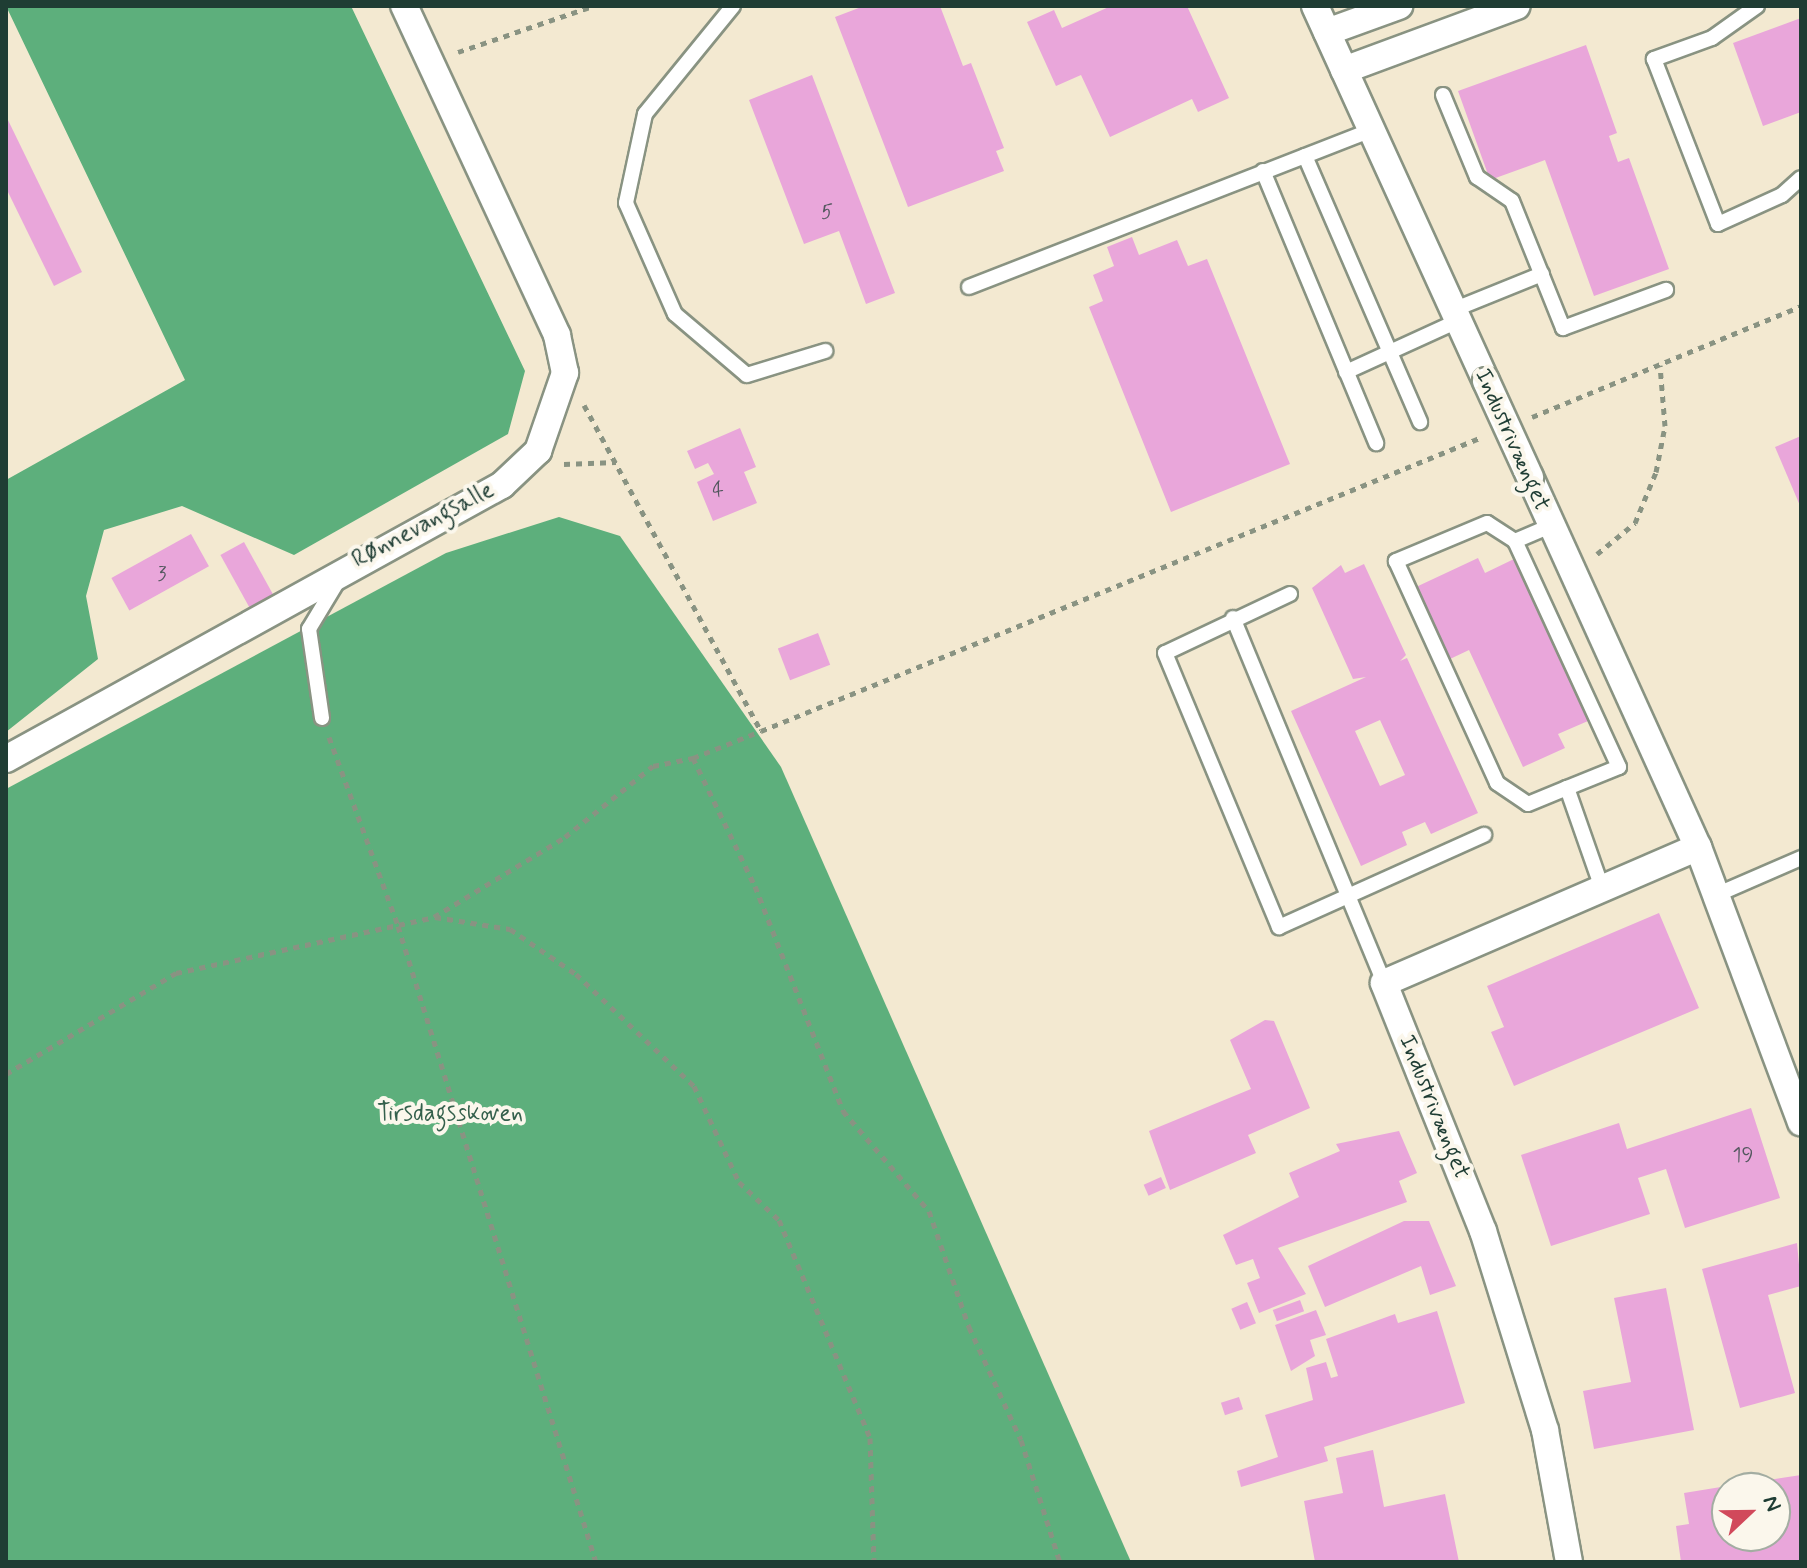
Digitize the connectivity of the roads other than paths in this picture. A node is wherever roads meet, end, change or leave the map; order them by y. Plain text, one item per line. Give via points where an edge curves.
1 (404, 6) edge
2 (733, 6) edge
3 (1315, 6) edge
4 (1399, 6) edge
5 (1517, 6) edge
6 (1757, 6) edge
7 (1327, 32) junction
8 (1344, 70) junction
9 (1443, 95) dead end
10 (1371, 130) junction
11 (1305, 156) junction
12 (1263, 171) junction
13 (1801, 178) edge
14 (1542, 274) junction
15 (969, 287) dead end
16 (1666, 290) dead end
17 (1456, 315) junction
18 (825, 351) dead end
19 (1389, 352) junction
20 (1346, 372) junction
21 (1420, 422) dead end
22 (1376, 443) dead end
23 (1551, 526) junction
24 (1515, 541) junction
25 (348, 564) junction
26 (1290, 594) dead end
27 (1233, 618) junction
28 (322, 718) road end
29 (6, 759) edge
30 (1567, 788) junction
31 (1484, 835) dead end
32 (1698, 847) junction
33 (1801, 858) edge
34 (1602, 888) junction
35 (1716, 895) junction
36 (1349, 898) junction
37 (1384, 983) junction
38 (1801, 1122) edge
39 (1569, 1562) edge

1 - 25 street, Rønnevangsalle via 557,335 565,373 538,451 502,485
2 - 18 lane via 645,114 626,203 675,314 747,375
3 - 7 street, Industrivænget
4 - 7 street
5 - 8 street
6 - 13 lane via 1712,38 1654,59 1718,224 1782,195
7 - 8 street, Industrivænget
8 - 10 street, Industrivænget
9 - 14 lane via 1477,177 1512,201
10 - 11 lane
10 - 17 street, Industrivænget
11 - 12 lane
11 - 19 lane
12 - 15 lane
12 - 20 lane
14 - 16 lane via 1563,328
14 - 17 lane
17 - 19 lane
17 - 23 street, Industrivænget, bridge
19 - 20 lane
19 - 21 lane
20 - 22 lane
23 - 24 lane
23 - 32 street, Industrivænget
24 - 30 lane via 1619,767
24 - 30 lane via 1487,523 1396,561 1497,783 1528,804
25 - 28 lane via 309,629
25 - 29 street, Rønnevangsalle
26 - 27 lane
27 - 36 lane
27 - 36 lane via 1165,653 1279,927
30 - 34 lane
31 - 36 lane
32 - 34 street
32 - 35 street, Industrivænget
33 - 35 lane
34 - 37 street
35 - 38 street, Industrivænget
36 - 37 lane
37 - 39 street, Industrivænget via 1483,1231 1545,1430

